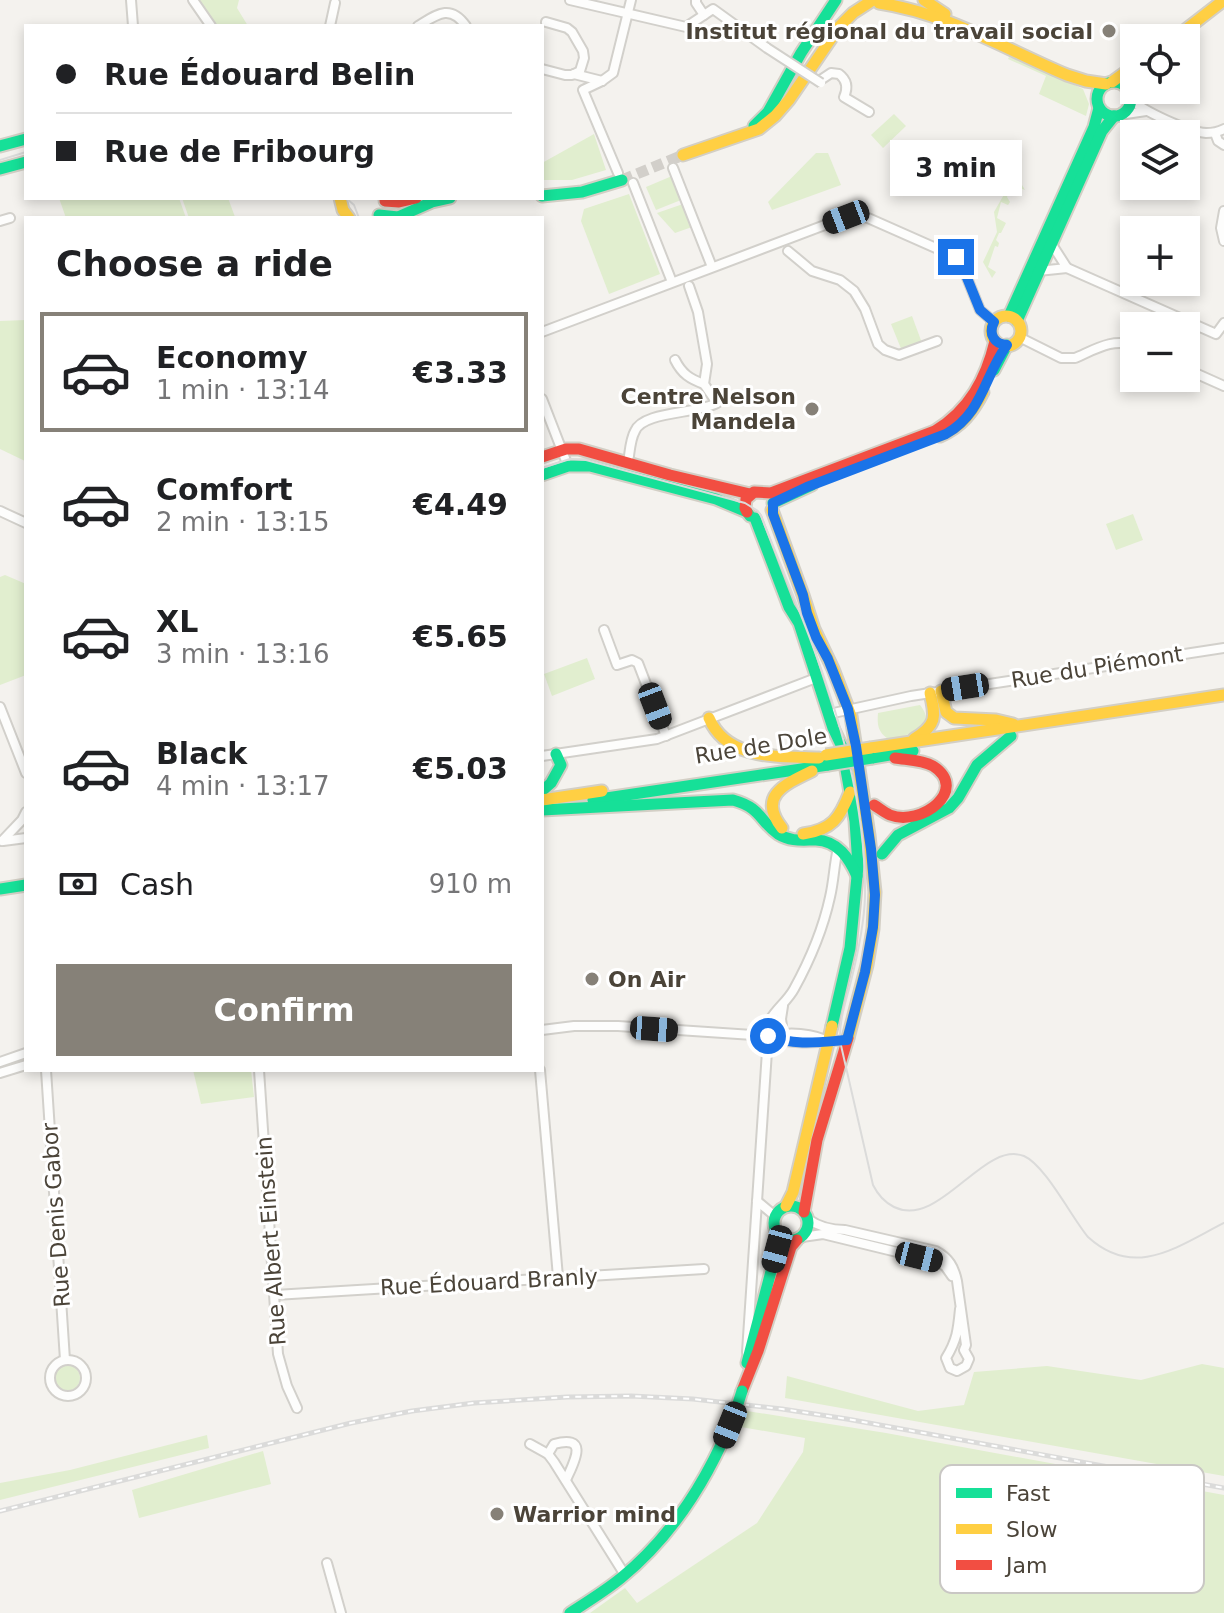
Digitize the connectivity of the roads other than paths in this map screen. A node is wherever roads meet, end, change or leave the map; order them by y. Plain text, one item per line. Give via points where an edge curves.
1 (131, 0) edge
2 (193, 0) edge
3 (570, 0) edge
4 (631, 0) edge
5 (696, 0) edge
6 (836, 0) edge
7 (924, 0) edge
8 (1224, 0) edge
9 (337, 1) edge
10 (875, 1) edge
11 (628, 14) junction
12 (704, 15) junction
13 (546, 22) dead end
14 (133, 24) edge
15 (210, 24) edge
16 (331, 24) edge
17 (421, 24) edge
18 (464, 24) edge
19 (1193, 24) edge
20 (969, 29) junction
21 (544, 70) edge
22 (574, 74) junction
23 (1120, 76) edge
24 (1078, 80) junction
25 (602, 81) junction
26 (1109, 83) junction
27 (1120, 84) edge
28 (1128, 104) edge
29 (1141, 104) edge
30 (1098, 105) junction
31 (1147, 111) junction
32 (869, 112) dead end
33 (1116, 115) junction
34 (1220, 131) edge
35 (738, 136) junction
36 (24, 140) edge
37 (1224, 145) edge
38 (0, 146) edge
39 (683, 155) tunnel mouth
40 (24, 163) edge
41 (673, 168) dead end
42 (0, 169) edge
43 (624, 179) junction
44 (544, 194) edge
45 (441, 200) edge
46 (1224, 211) edge
47 (400, 216) edge
48 (10, 218) dead end
49 (0, 221) edge
50 (1224, 241) edge
51 (1051, 243) junction
52 (788, 251) dead end
53 (714, 266) junction
54 (1067, 268) junction
55 (1038, 271) junction
56 (672, 282) junction
57 (689, 286) dead end
58 (1013, 318) junction
59 (994, 322) junction
60 (1224, 323) edge
61 (544, 331) edge
62 (1019, 337) junction
63 (937, 341) dead end
64 (995, 341) junction
65 (1120, 343) edge
66 (1007, 345) junction
67 (675, 360) dead end
68 (1200, 375) edge
69 (704, 384) junction
70 (1224, 386) edge
71 (544, 404) edge
72 (561, 450) junction
73 (544, 456) edge
74 (629, 456) dead end
75 (568, 466) junction
76 (544, 474) edge
77 (756, 493) junction
78 (772, 506) junction
79 (0, 511) edge
80 (751, 515) junction
81 (24, 522) edge
82 (604, 630) dead end
83 (1224, 648) edge
84 (816, 678) junction
85 (936, 692) junction
86 (1224, 695) edge
87 (1224, 703) edge
88 (0, 707) edge
89 (848, 709) junction
90 (829, 714) junction
91 (709, 718) junction
92 (1024, 726) junction
93 (666, 736) junction
94 (1011, 736) junction
95 (905, 744) junction
96 (556, 754) junction
97 (876, 754) junction
98 (544, 756) edge
99 (824, 761) junction
100 (24, 768) edge
101 (544, 789) edge
102 (856, 793) junction
103 (544, 800) edge
104 (544, 809) edge
105 (544, 809) edge
106 (24, 816) edge
107 (24, 838) edge
108 (1, 841) edge
109 (838, 848) junction
110 (857, 876) junction
111 (24, 877) edge
112 (0, 881) edge
113 (24, 885) edge
114 (0, 889) edge
115 (875, 895) junction
116 (784, 1005) junction
117 (544, 1030) edge
118 (783, 1033) junction
119 (768, 1036) junction
120 (847, 1040) junction
121 (829, 1041) junction
122 (24, 1054) edge
123 (0, 1062) edge
124 (24, 1066) edge
125 (46, 1072) edge
126 (259, 1072) edge
127 (540, 1072) edge
128 (0, 1073) edge
129 (757, 1201) junction
130 (786, 1206) junction
131 (775, 1216) junction
132 (806, 1216) junction
133 (780, 1237) junction
134 (800, 1238) junction
135 (910, 1246) junction
136 (900, 1253) junction
137 (704, 1269) dead end
138 (558, 1277) junction
139 (957, 1288) junction
140 (275, 1295) junction
141 (960, 1309) junction
142 (953, 1350) junction
143 (964, 1350) junction
144 (65, 1360) junction
145 (747, 1364) junction
146 (742, 1391) junction
147 (297, 1408) dead end
148 (530, 1444) dead end
149 (548, 1454) junction
150 (566, 1480) junction
151 (327, 1563) dead end
152 (625, 1575) junction
153 (341, 1613) edge
154 (570, 1613) edge

1 - 14 street
2 - 15 street
3 - 11 street
4 - 11 street
5 - 12 street
6 - 35 street via 768,112
7 - 20 street
8 - 19 street
9 - 16 street
10 - 20 street via 913,8
10 - 35 street via 844,23 768,124
11 - 12 street via 686,27
11 - 25 street via 613,73
12 - 32 street, bridge via 713,9 820,82 826,74 843,77 844,97
13 - 22 street via 567,28 583,51 583,65
17 - 18 street via 447,13
20 - 24 street
21 - 22 street
22 - 25 street
23 - 26 street
24 - 26 street
24 - 30 street
25 - 43 street via 583,90
26 - 27 street
26 - 30 street via 1099,92
28 - 33 street
29 - 31 street
30 - 33 street
30 - 58 street via 1094,127
31 - 33 street
31 - 34 street via 1198,132
33 - 51 street via 1102,131
34 - 37 street via 1218,141
35 - 39 street
36 - 38 street
40 - 42 street
41 - 53 street
43 - 44 street via 596,190
43 - 56 street
45 - 47 street
46 - 50 street
48 - 49 street
51 - 54 street
51 - 55 street
52 - 63 street via 812,271 854,291 885,350 899,355
53 - 56 street
53 - 59 street via 861,216 956,257 980,310
54 - 55 street
54 - 60 street via 1216,334
55 - 58 street
56 - 61 street
57 - 69 street via 707,364
58 - 59 street
58 - 62 street
59 - 64 street
62 - 65 street via 1069,359
62 - 66 street
64 - 66 street
64 - 77 street via 970,401 945,426 771,493
66 - 78 street via 976,406 956,428
67 - 69 street via 687,377
68 - 70 street
69 - 74 street via 717,403 641,422
71 - 72 street
72 - 73 street
72 - 75 street
72 - 77 street via 581,448
75 - 76 street
75 - 80 street via 619,473 716,499
77 - 78 street via 768,494
77 - 80 street via 745,503
78 - 80 street via 766,517
78 - 89 street via 807,613
79 - 81 street
80 - 84 street via 799,623
82 - 93 street via 617,665 638,663
83 - 85 street, Rue du Piémont
84 - 90 street
84 - 91 street
85 - 89 street, Rue du Piémont
85 - 92 street via 954,718
85 - 95 street via 933,725
86 - 92 street, Rue de Dole
87 - 94 street, Rue de Dole
88 - 100 street
89 - 90 street, Rue du Piémont
89 - 102 street via 856,746
90 - 102 street
91 - 93 street
91 - 99 street via 722,738 746,752
92 - 95 street, Rue de Dole
93 - 96 street
94 - 97 street, Rue de Dole
94 - 115 street via 979,762 949,808 891,842 882,854
95 - 97 street, Rue de Dole
96 - 98 street
96 - 101 street via 561,765
97 - 99 street, Rue de Dole, bridge
97 - 102 street via 936,767 945,795 937,807 918,817 891,816
99 - 102 street via 775,795 773,814 781,827 796,834 821,831
99 - 103 street, Rue de Dole
99 - 104 street, Rue de Dole
102 - 110 street
102 - 115 street
105 - 109 street via 733,800 757,811 783,837
106 - 108 street
107 - 108 street
109 - 110 street
109 - 116 street via 823,923
110 - 121 street via 850,948
111 - 112 street
113 - 114 street
115 - 120 street via 869,954
116 - 118 street
116 - 119 street via 770,1018
117 - 119 street via 618,1026
118 - 119 street
118 - 121 street
119 - 121 street via 784,1042
119 - 129 street
120 - 121 street
120 - 132 street via 814,1157
121 - 130 street
122 - 123 street
124 - 128 street
125 - 144 street, Rue Denis Gabor
126 - 140 street, Rue Albert Einstein
127 - 138 street
129 - 131 street
129 - 145 street
130 - 131 street
130 - 132 street via 796,1206
131 - 133 street
132 - 134 street via 808,1229
132 - 135 street via 836,1230
133 - 134 street
133 - 145 street
134 - 136 street via 823,1234
134 - 146 street via 791,1247
135 - 136 street
135 - 139 street via 948,1259
136 - 139 street via 945,1266
137 - 138 street, Rue Édouard Branly
138 - 140 street, Rue Édouard Branly
139 - 141 street
140 - 147 street, Rue Albert Einstein via 281,1366
141 - 142 street
141 - 143 street
142 - 143 street
142 - 143 street via 946,1361 957,1371 968,1363
144 - 144 street via 54,1366 50,1377 58,1393 70,1396 81,1391 85,1374 80,1365
145 - 146 street
146 - 152 street, bridge via 718,1454 696,1492
148 - 149 street
149 - 150 street
149 - 150 street via 561,1442 575,1447 576,1461
150 - 152 street
151 - 153 street
152 - 154 street

